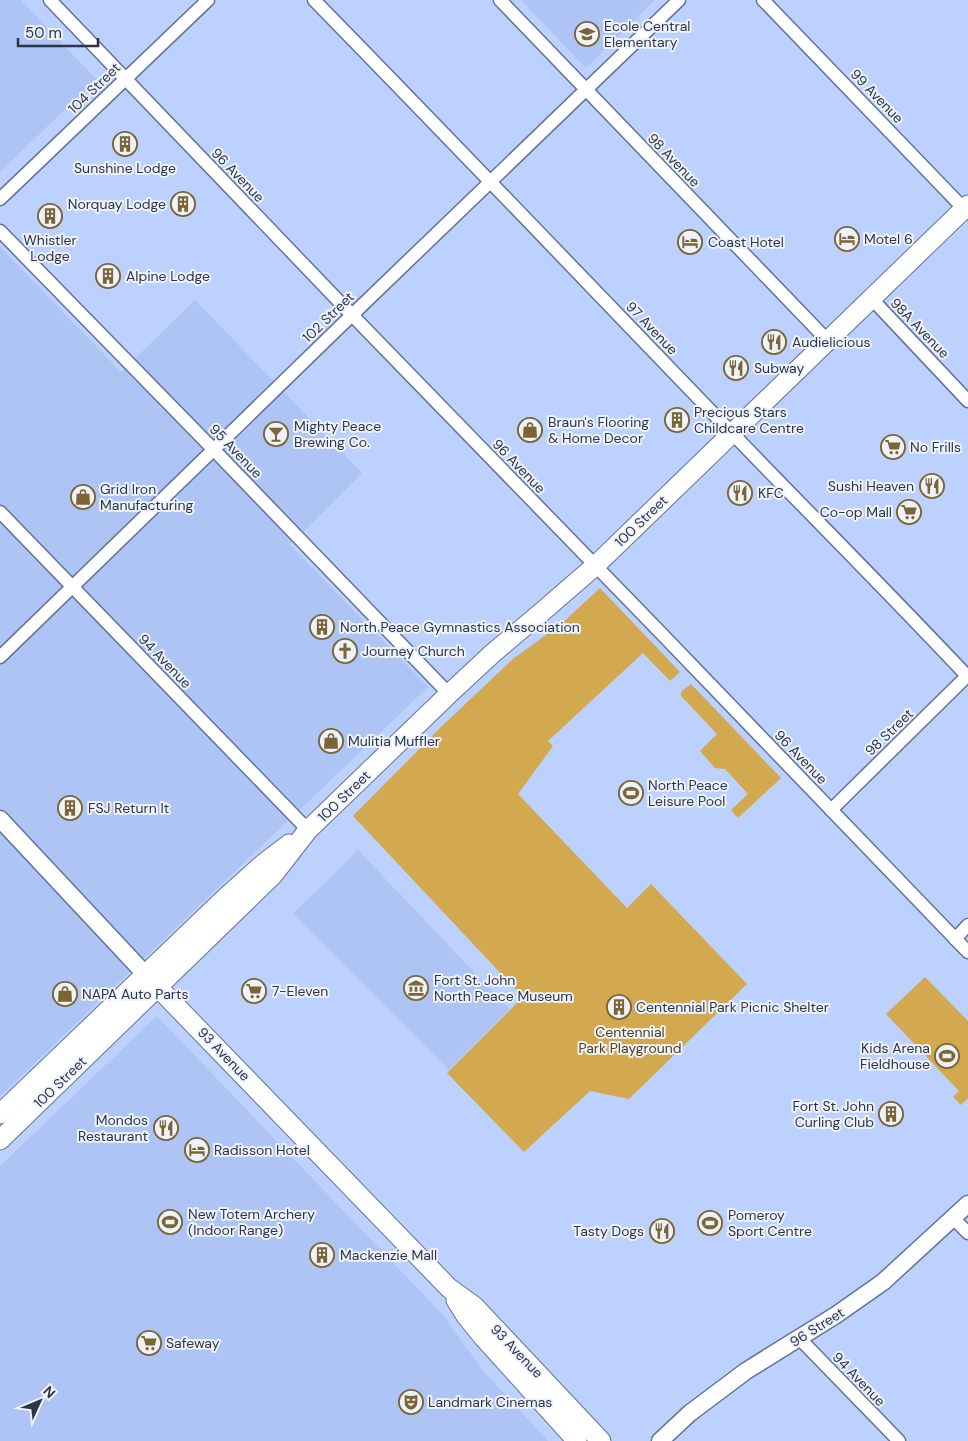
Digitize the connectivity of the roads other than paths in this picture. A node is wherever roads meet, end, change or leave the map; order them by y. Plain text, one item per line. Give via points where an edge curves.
1 (50, 0) edge
2 (208, 0) edge
3 (314, 0) edge
4 (500, 0) edge
5 (679, 0) edge
6 (763, 0) edge
7 (125, 79) junction
8 (586, 89) junction
9 (491, 181) junction
10 (0, 199) edge
11 (967, 209) edge
12 (0, 231) edge
13 (870, 298) junction
14 (352, 315) junction
15 (827, 340) junction
16 (968, 401) edge
17 (732, 433) junction
18 (214, 450) junction
19 (0, 512) edge
20 (595, 566) junction
21 (72, 586) junction
22 (0, 658) edge
23 (968, 676) edge
24 (449, 694) junction
25 (831, 810) junction
26 (0, 819) edge
27 (308, 830) junction
28 (968, 925) edge
29 (955, 939) junction
30 (968, 952) edge
31 (152, 980) junction
32 (70, 1046) junction
33 (39, 1102) junction
34 (1, 1109) edge
35 (0, 1140) edge
36 (968, 1204) edge
37 (953, 1218) junction
38 (968, 1233) edge
39 (449, 1288) junction
40 (799, 1338) junction
41 (577, 1441) edge
42 (601, 1441) edge
43 (660, 1441) edge
44 (899, 1441) edge

1 - 7 street, 96 Avenue
2 - 7 street, 104 Street
3 - 9 street, 97 Avenue
4 - 8 street, 98 Avenue
5 - 8 street, 102 Street
6 - 11 street, 99 Avenue
7 - 10 street, 104 Street
7 - 14 street, 96 Avenue
8 - 9 street, 102 Street
8 - 15 street, 98 Avenue
9 - 14 street, 102 Street
9 - 17 street, 97 Avenue
11 - 13 main road, 100 Street
12 - 18 street, 95 Avenue
13 - 15 main road, 100 Street
13 - 16 street, 98A Avenue
14 - 18 street, 102 Street
14 - 20 street, 96 Avenue
15 - 17 main road, 100 Street
17 - 20 main road, 100 Street
17 - 23 street, 97 Avenue
18 - 21 street, 102 Street
18 - 24 street, 95 Avenue
19 - 21 street, 94 Avenue
20 - 24 main road, 100 Street
20 - 25 street, 96 Avenue
21 - 22 street, 102 Street
21 - 27 street, 94 Avenue
23 - 25 street, 98 Street
24 - 27 main road, 100 Street
25 - 29 street, 96 Avenue
26 - 31 street, 93 Avenue
27 - 31 main road, 100 Street via 273,875
28 - 29 street
29 - 30 street, 96 Avenue
31 - 32 main road, 100 Street
31 - 33 main road, 100 Street
31 - 39 main road, 93 Avenue
32 - 33 main road via 57,1070 43,1085
32 - 34 main road, 100 Street
33 - 35 main road, 100 Street
36 - 37 street, 96 Street
37 - 38 street
37 - 40 street, 96 Street via 883,1282
39 - 41 main road, 93 Avenue via 483,1337
39 - 42 main road, 93 Avenue via 474,1306
40 - 43 street, 96 Street via 714,1394
40 - 44 street, 94 Avenue

